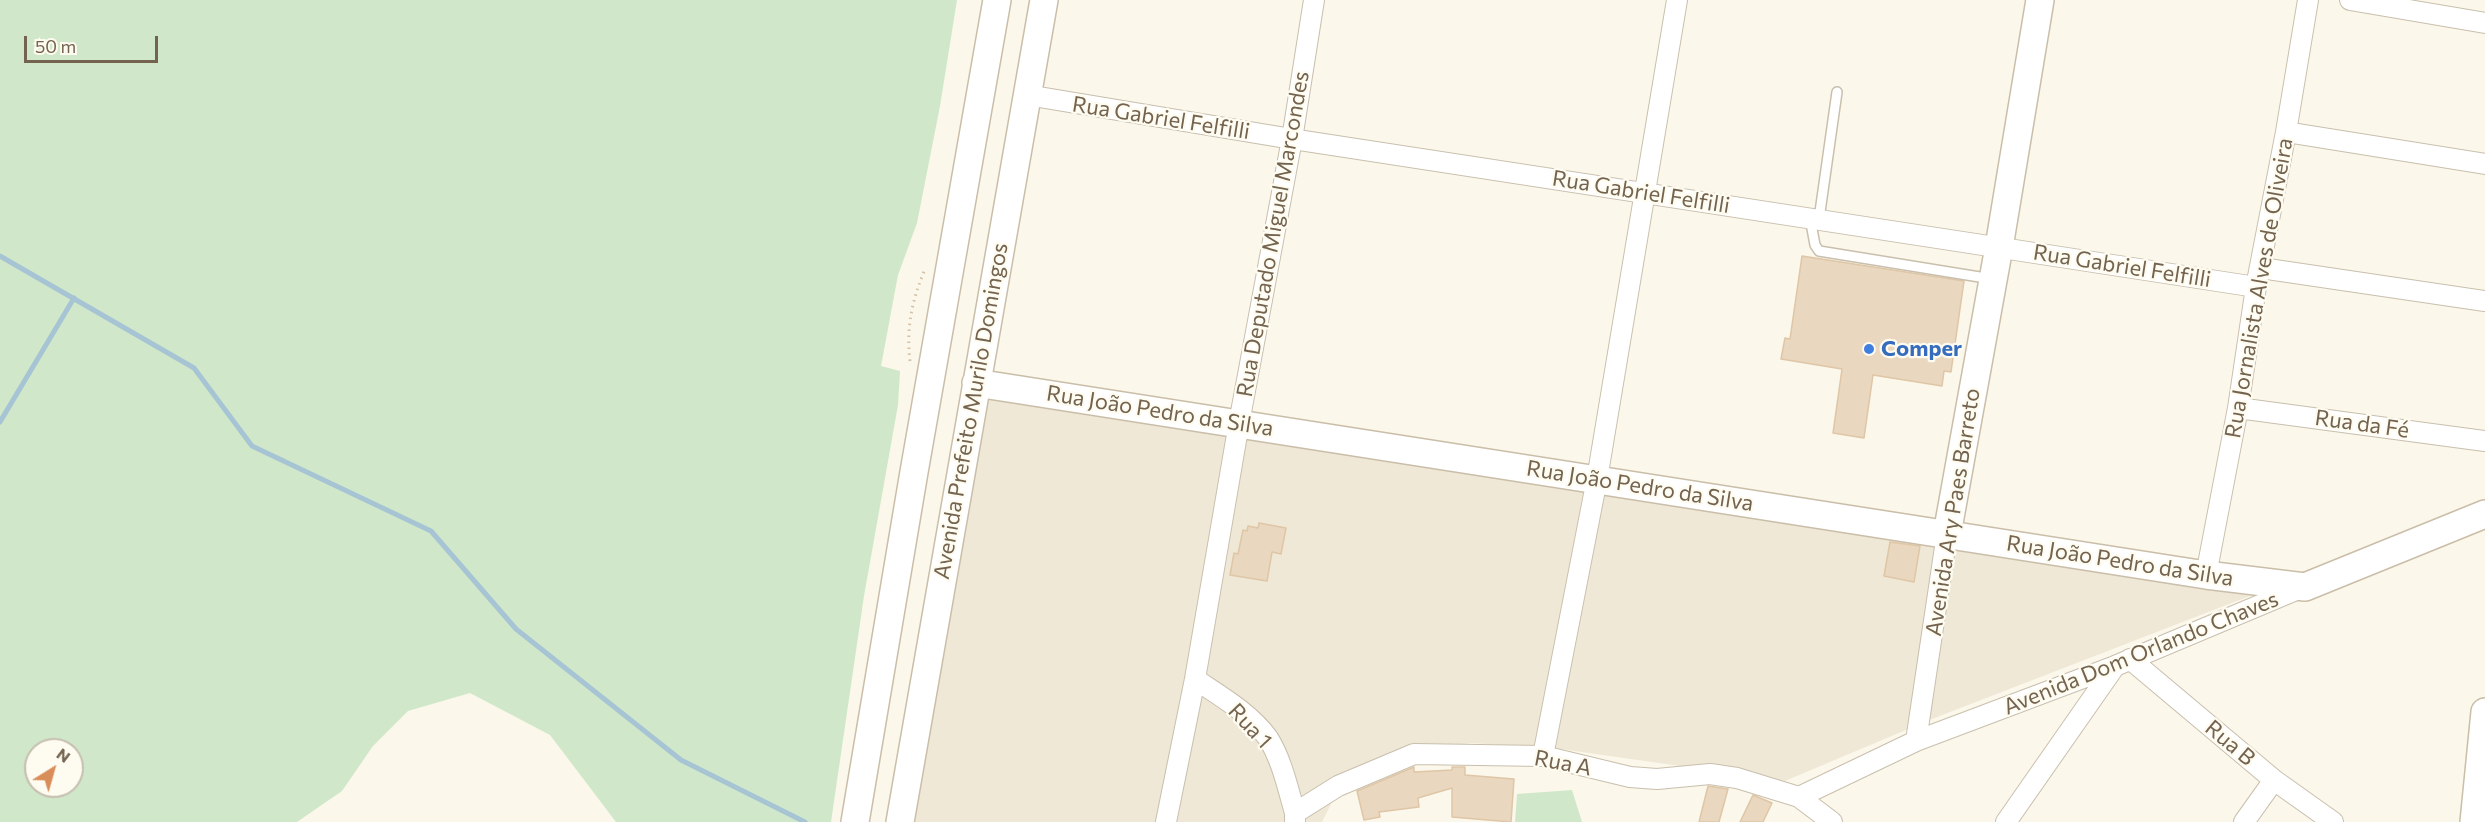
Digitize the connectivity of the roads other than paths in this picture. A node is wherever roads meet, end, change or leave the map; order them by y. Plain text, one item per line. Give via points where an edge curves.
1 (997, 0) edge
2 (1044, 0) edge
3 (1314, 0) edge
4 (1677, 0) edge
5 (2040, 0) edge
6 (2308, 0) edge
7 (2350, 0) edge
8 (2485, 23) edge
9 (1837, 92) dead end
10 (1027, 95) junction
11 (2286, 132) junction
12 (1292, 139) junction
13 (2485, 164) edge
14 (1646, 192) junction
15 (1814, 218) junction
16 (1999, 247) junction
17 (2261, 268) junction
18 (1993, 279) junction
19 (2256, 287) junction
20 (2485, 302) edge
21 (976, 383) junction
22 (2238, 408) junction
23 (1239, 423) junction
24 (2485, 441) edge
25 (1597, 479) junction
26 (2485, 514) edge
27 (1947, 534) junction
28 (2206, 575) junction
29 (2305, 587) junction
30 (2123, 662) junction
31 (1195, 679) junction
32 (2485, 712) edge
33 (1916, 741) junction
34 (1543, 756) junction
35 (2274, 780) junction
36 (1799, 797) junction
37 (1295, 818) edge
38 (855, 822) edge
39 (900, 822) edge
40 (1166, 822) edge
41 (1832, 822) edge
42 (2006, 822) edge
43 (2244, 822) edge
44 (2333, 822) edge
45 (2474, 822) edge

1 - 38 street, Avenida Prefeito Murilo Domingos
2 - 10 street, Avenida Prefeito Murilo Domingos
3 - 12 street, Rua Deputado Miguel Marcondes
4 - 14 street
5 - 16 street, Avenida Ary Paes Barreto
6 - 11 street, Rua Jornalista Alves de Oliveira
7 - 8 street
9 - 15 lane
10 - 12 street, Rua Gabriel Felfilli
10 - 21 street, Avenida Prefeito Murilo Domingos
11 - 13 street
11 - 17 street, Rua Jornalista Alves de Oliveira
12 - 14 street, Rua Gabriel Felfilli
12 - 23 street, Rua Deputado Miguel Marcondes
14 - 15 street, Rua Gabriel Felfilli
14 - 25 street
15 - 16 street, Rua Gabriel Felfilli
15 - 18 lane via 1815,245 1819,251
16 - 18 street, Avenida Ary Paes Barreto
16 - 19 street, Rua Gabriel Felfilli
17 - 19 street, Rua Jornalista Alves de Oliveira
17 - 20 street
18 - 27 street, Avenida Ary Paes Barreto
19 - 22 street, Rua Jornalista Alves de Oliveira
21 - 23 street, Rua João Pedro da Silva
21 - 39 street, Avenida Prefeito Murilo Domingos
22 - 24 street, Rua da Fé
22 - 28 street, Rua Jornalista Alves de Oliveira
23 - 25 street, Rua João Pedro da Silva
23 - 31 street, Rua Deputado Miguel Marcondes
25 - 27 street, Rua João Pedro da Silva
25 - 34 street
26 - 29 street, Avenida Dom Orlando Chaves
27 - 28 street, Rua João Pedro da Silva
27 - 33 street, Avenida Ary Paes Barreto
28 - 29 street, Rua João Pedro da Silva
29 - 30 street, Avenida Dom Orlando Chaves
30 - 33 street, Avenida Dom Orlando Chaves
30 - 35 street, Rua B
30 - 42 street
31 - 37 street, Rua 1 via 1239,709 1267,737 1278,758
31 - 40 street, Rua Deputado Miguel Marcondes
32 - 45 street
33 - 36 street, Avenida Dom Orlando Chaves
34 - 36 street, Rua A via 1630,777 1710,774 1737,778
34 - 37 street, Rua A via 1414,754 1338,786
35 - 43 street
35 - 44 street, Rua B
36 - 41 street, Rua A

